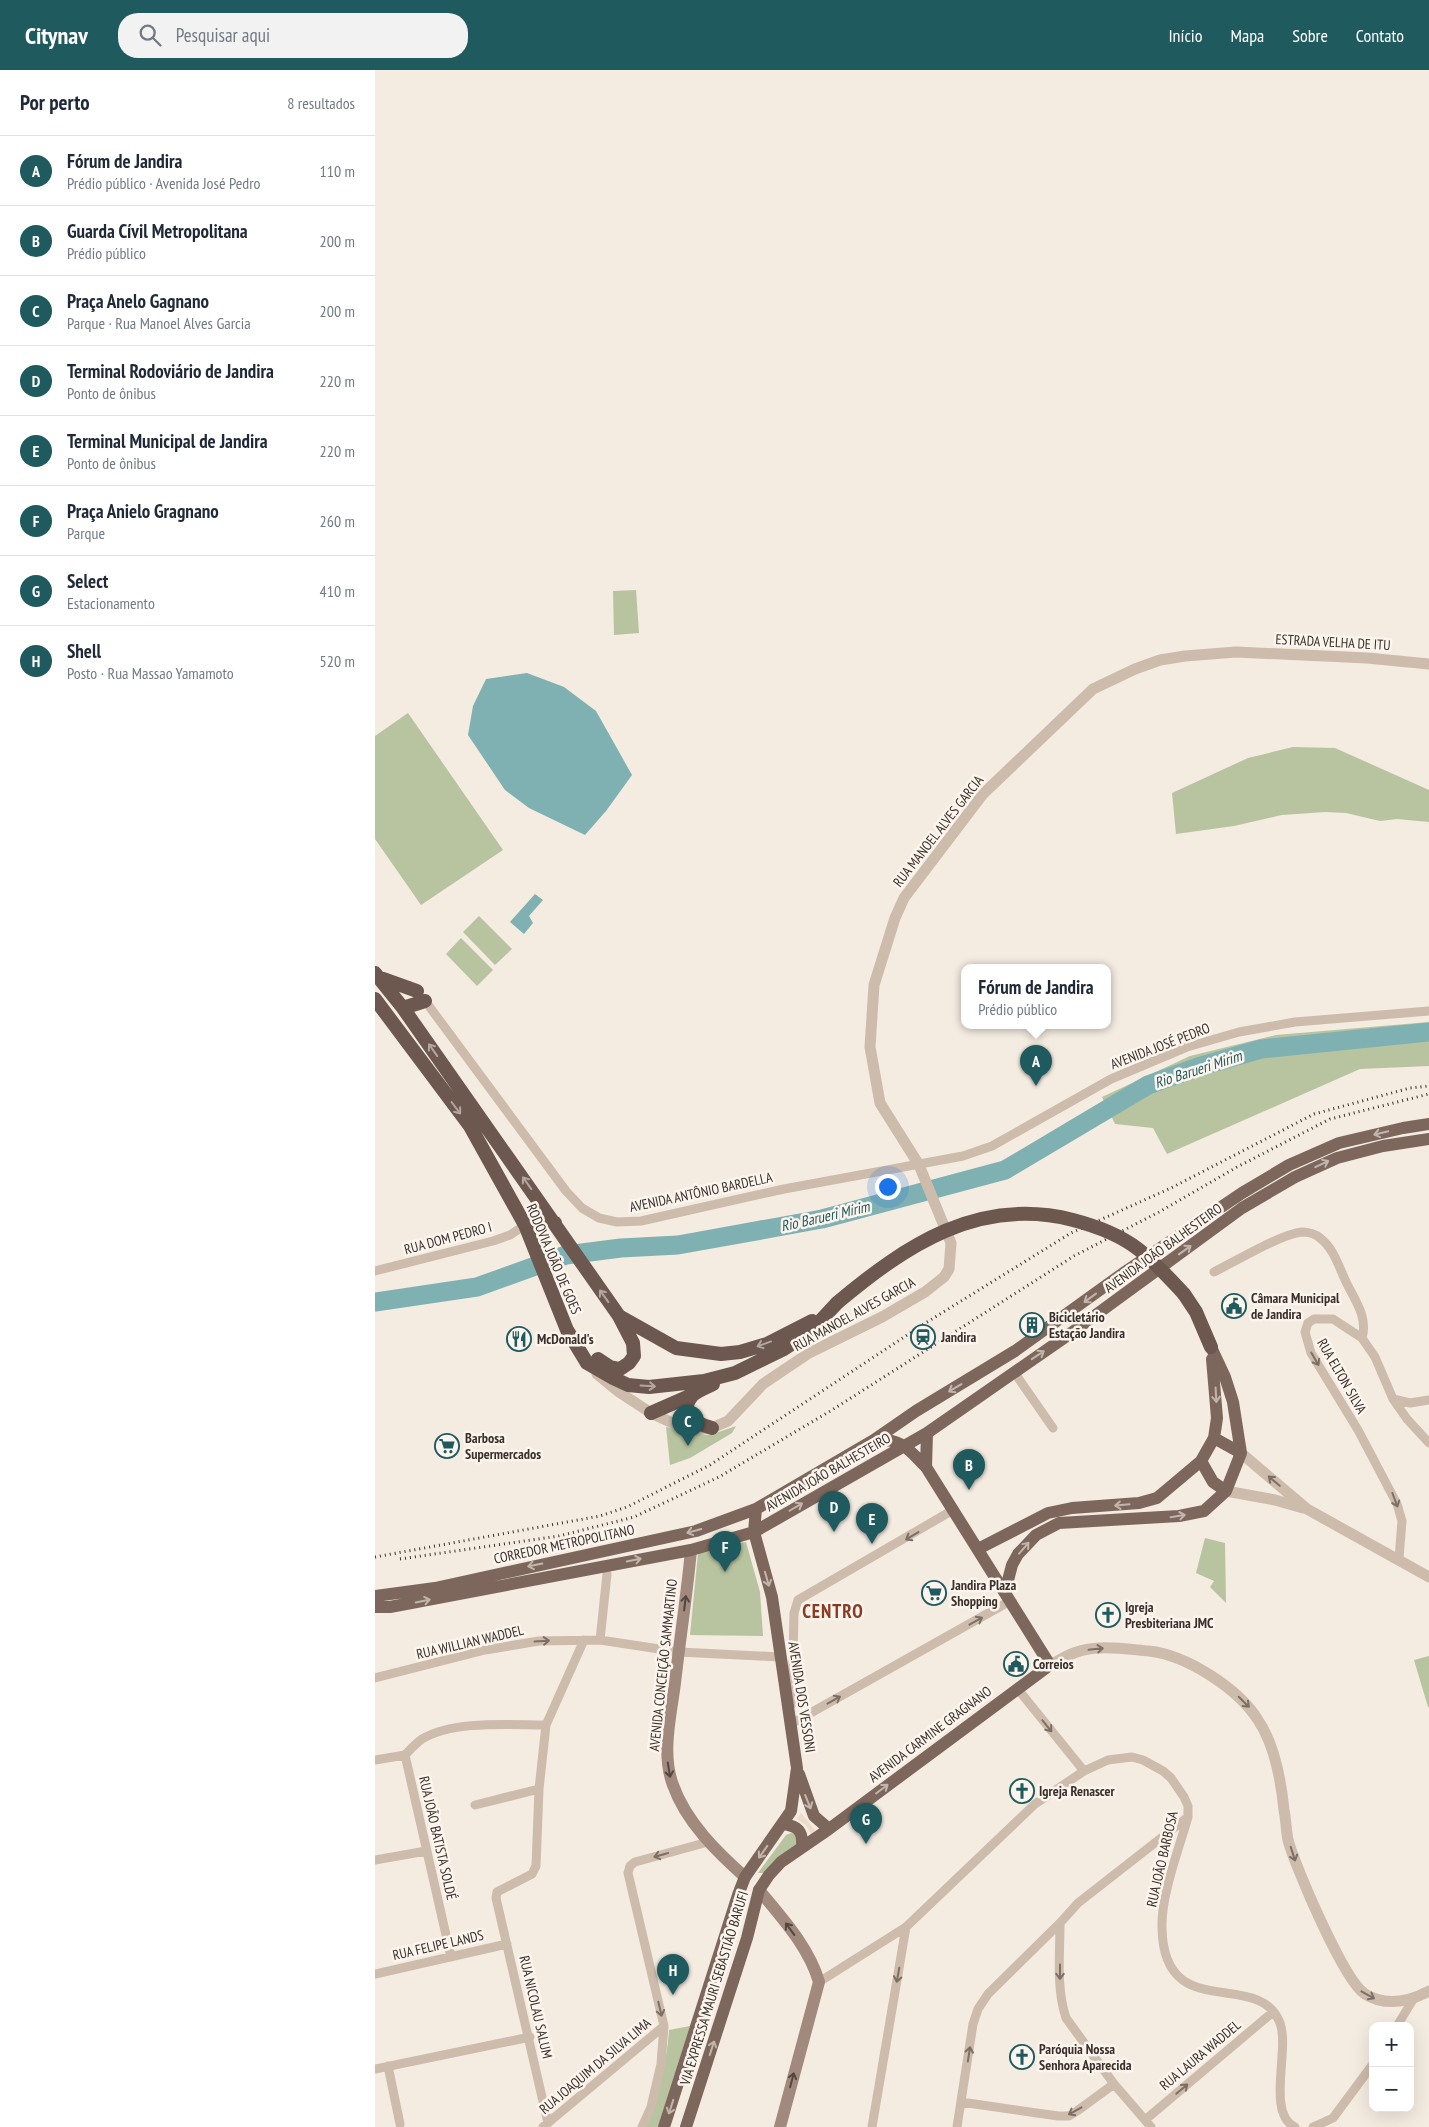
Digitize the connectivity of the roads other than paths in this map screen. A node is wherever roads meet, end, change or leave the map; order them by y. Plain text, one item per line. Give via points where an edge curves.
1 (1236, 652) joint
2 (1429, 664) edge
3 (377, 975) edge
4 (421, 996) junction
5 (375, 999) edge
6 (403, 1008) junction
7 (1429, 1012) edge
8 (1429, 1124) edge
9 (1429, 1139) edge
10 (921, 1169) junction
11 (525, 1225) junction
12 (558, 1228) junction
13 (375, 1271) edge
14 (1215, 1272) dead end
15 (824, 1315) junction
16 (619, 1316) junction
17 (1362, 1338) junction
18 (576, 1345) junction
19 (1211, 1347) junction
20 (587, 1363) junction
21 (1014, 1372) junction
22 (735, 1373) junction
23 (693, 1395) junction
24 (1393, 1399) junction
25 (1429, 1400) edge
26 (651, 1413) junction
27 (712, 1428) junction
28 (1053, 1428) dead end
29 (927, 1432) junction
30 (1214, 1438) junction
31 (873, 1440) junction
32 (1429, 1443) edge
33 (905, 1446) junction
34 (1241, 1454) junction
35 (1201, 1461) junction
36 (927, 1468) junction
37 (1226, 1491) junction
38 (756, 1509) junction
39 (1307, 1509) junction
40 (953, 1510) junction
41 (754, 1532) junction
42 (978, 1549) junction
43 (691, 1550) junction
44 (1399, 1559) junction
45 (607, 1574) dead end
46 (1429, 1577) edge
47 (375, 1596) edge
48 (1007, 1596) junction
49 (375, 1607) edge
50 (584, 1640) junction
51 (600, 1640) junction
52 (679, 1652) junction
53 (780, 1657) junction
54 (1050, 1664) junction
55 (375, 1678) edge
56 (1017, 1688) junction
57 (791, 1724) junction
58 (547, 1726) junction
59 (405, 1755) junction
60 (375, 1760) edge
61 (797, 1768) junction
62 (1084, 1771) junction
63 (539, 1789) junction
64 (475, 1805) dead end
65 (1188, 1817) junction
66 (783, 1824) junction
67 (829, 1829) junction
68 (708, 1842) junction
69 (802, 1846) junction
70 (426, 1851) junction
71 (375, 1860) edge
72 (745, 1877) junction
73 (759, 1890) junction
74 (1060, 1923) junction
75 (906, 1927) junction
76 (507, 1944) junction
77 (451, 1956) junction
78 (375, 1974) edge
79 (819, 1982) junction
80 (1429, 1991) edge
81 (1414, 1998) junction
82 (1273, 2012) junction
83 (1399, 2022) edge
84 (664, 2026) junction
85 (530, 2037) junction
86 (388, 2066) junction
87 (1371, 2067) edge
88 (375, 2069) edge
89 (1114, 2084) junction
90 (961, 2102) junction
91 (400, 2124) dead end
92 (1148, 2124) edge
93 (546, 2125) edge
94 (642, 2127) edge
95 (664, 2127) edge
96 (686, 2127) edge
97 (780, 2127) edge
98 (872, 2127) edge
99 (957, 2127) edge
100 (1295, 2127) edge
101 (1313, 2127) edge

1 - 2 street, ESTRADA VELHA DE ITU
1 - 10 street, RUA MANOEL ALVES GARCIA via 1160,660 1093,689 983,794 904,898 874,985 870,1047 880,1103
3 - 4 highway
3 - 6 highway, RODOVIA JOÃO DE GOES
4 - 6 highway
4 - 10 street, AVENIDA ANTÔNIO BARDELLA via 547,1167 582,1208 599,1218 617,1222 643,1221 784,1189
5 -> 11 highway, RODOVIA JOÃO DE GOES via 470,1126
12 -> 6 highway, RODOVIA JOÃO DE GOES
7 - 10 street, AVENIDA JOSÉ PEDRO via 1295,1022 1239,1032 1187,1047 1111,1080 992,1146
8 -> 31 main road, AVENIDA JOÃO BALHESTEIRO via 1339,1143 1289,1165 1241,1193 1015,1352
21 -> 9 main road, AVENIDA JOÃO BALHESTEIRO via 1242,1208 1295,1177 1337,1158
10 - 27 street, RUA MANOEL ALVES GARCIA via 951,1243 949,1269 944,1276 925,1292 882,1318 809,1352 763,1384 728,1420
11 - 12 highway via 545,1220
11 - 13 street, RUA DOM PEDRO I via 493,1242
11 - 18 highway, RODOVIA JOÃO DE GOES
16 -> 12 highway, RODOVIA JOÃO DE GOES
14 - 17 street via 1290,1234 1304,1232 1321,1238 1331,1250 1361,1310 1365,1328
15 -> 16 highway, RODOVIA JOÃO DE GOES via 767,1344 721,1354 676,1348
15 - 19 highway, bridge via 885,1265 932,1236 967,1221 1012,1213 1055,1215 1112,1233 1138,1249 1184,1294 1196,1312
15 - 22 highway, RODOVIA JOÃO DE GOES via 810,1332 784,1349
16 - 18 highway via 633,1343 634,1356 629,1363 620,1369 610,1367
17 - 24 street, RUA ELTON SILVA via 1375,1357
17 -> 44 street, RUA ELTON SILVA via 1339,1321 1325,1317 1314,1318 1305,1332 1311,1353 1397,1504 1402,1521
18 - 20 highway, RODOVIA JOÃO DE GOES
19 -> 30 main road via 1217,1404
19 - 34 main road via 1233,1402
20 -> 22 highway, RODOVIA JOÃO DE GOES via 629,1385 649,1387 704,1381
20 - 26 street via 619,1392
21 - 28 street
21 - 29 main road, AVENIDA JOÃO BALHESTEIRO
22 - 23 highway
23 - 26 highway
23 - 27 highway via 687,1412 695,1423
24 - 25 street via 1410,1403
24 - 32 street, RUA ELTON SILVA
26 - 27 street via 679,1426
29 - 33 main road, AVENIDA JOÃO BALHESTEIRO
29 - 36 main road
30 - 34 main road
30 - 35 main road
31 - 33 main road via 885,1439
31 - 38 main road, AVENIDA JOÃO BALHESTEIRO
33 - 36 main road
41 -> 33 main road, AVENIDA JOÃO BALHESTEIRO
34 - 37 main road
39 -> 34 street
35 - 37 main road via 1213,1482
35 -> 42 main road via 1157,1498 1048,1513
36 - 40 main road
37 - 39 street
48 -> 37 main road via 1012,1565 1018,1554 1036,1535 1059,1523 1179,1516 1204,1511
38 - 41 main road, AVENIDA DOS VESSONI
38 -> 47 main road, CORREDOR METROPOLITANO via 687,1533 435,1588
39 - 44 street
40 - 42 main road
40 -> 57 street via 798,1600 794,1613
41 - 43 main road, AVENIDA JOÃO BALHESTEIRO
41 -> 53 main road, AVENIDA DOS VESSONI via 773,1597
42 - 48 main road
49 -> 43 main road, AVENIDA JOÃO BALHESTEIRO
52 -> 43 main road, AVENIDA CONCEIÇÃO SAMMARTINO
44 - 46 street
45 - 51 street
48 - 54 main road
57 -> 48 street
50 - 51 street, RUA WILLIAN WADDEL
55 -> 50 street, RUA WILLIAN WADDEL via 517,1644
50 - 58 street
51 - 52 street, RUA WILLIAN WADDEL
52 - 53 street, RUA WILLIAN WADDEL
52 -> 68 main road, AVENIDA CONCEIÇÃO SAMMARTINO via 668,1765 678,1799
53 - 57 main road, AVENIDA DOS VESSONI
54 - 56 main road, AVENIDA CARMINE GRAGNANO
54 -> 81 street, AVENIDA CARMINE GRAGNANO via 1075,1652 1098,1649 1162,1653 1210,1676 1247,1704 1259,1720 1275,1760 1288,1838 1298,1870 1349,1976 1356,1986 1374,1999 1387,2002
56 -> 62 street
67 -> 56 main road, AVENIDA CARMINE GRAGNANO
57 - 61 main road, AVENIDA DOS VESSONI
58 - 59 street via 505,1725 441,1731 422,1739
58 - 63 street
59 - 60 street
59 - 70 street, RUA JOÃO BATISTA SOLDÉ
61 - 66 main road, AVENIDA DOS VESSONI via 791,1811
61 -> 67 main road via 814,1816
62 - 65 street, RUA JOÃO BARBOSA via 1108,1760 1143,1760 1163,1771 1179,1787 1188,1806
62 - 75 street, RUA JOÃO BARBOSA via 1013,1823
63 - 64 street
63 - 76 street, RUA NICOLAU SALUM via 536,1866 532,1874 497,1892
65 - 74 street via 1078,1903
65 - 82 street, RUA JOÃO BARBOSA via 1163,1907 1165,1955 1179,1977 1190,1985 1253,1998
66 - 69 main road via 800,1831
66 -> 72 main road, AVENIDA DOS VESSONI
67 - 69 main road, VIA EXPRESSA MAURI SEBASTIÃO BARUFI
68 - 72 main road, AVENIDA CONCEIÇÃO SAMMARTINO
68 -> 84 street via 635,1862 628,1873
69 - 73 main road, VIA EXPRESSA MAURI SEBASTIÃO BARUFI via 781,1862
70 - 71 street
70 - 77 street, RUA JOÃO BATISTA SOLDÉ
72 -> 95 main road, VIA EXPRESSA MAURI SEBASTIÃO BARUFI
79 -> 73 main road via 804,1948
96 -> 73 main road, VIA EXPRESSA MAURI SEBASTIÃO BARUFI via 747,1938
74 -> 89 street via 1062,2007 1066,2018
90 -> 74 street via 978,2009 988,1994
75 - 79 street, RUA JOÃO BARBOSA
75 -> 98 street
76 - 77 street, RUA FELIPE LANDS
76 - 85 street, RUA NICOLAU SALUM
77 - 78 street, RUA FELIPE LANDS
97 -> 79 main road
80 - 81 street, AVENIDA CARMINE GRAGNANO
81 - 83 street
92 -> 82 street, RUA LAURA WADDEL
82 - 100 street via 1281,2024 1283,2036 1282,2113 1286,2121
84 - 93 street, RUA JOAQUIM DA SILVA LIMA
84 - 94 street via 661,2064 651,2107
85 - 86 street
85 - 93 street, RUA NICOLAU SALUM
86 - 88 street
86 - 91 street
87 - 101 street via 1333,2118
89 -> 90 street via 1069,2116
89 - 92 street
90 - 99 street

